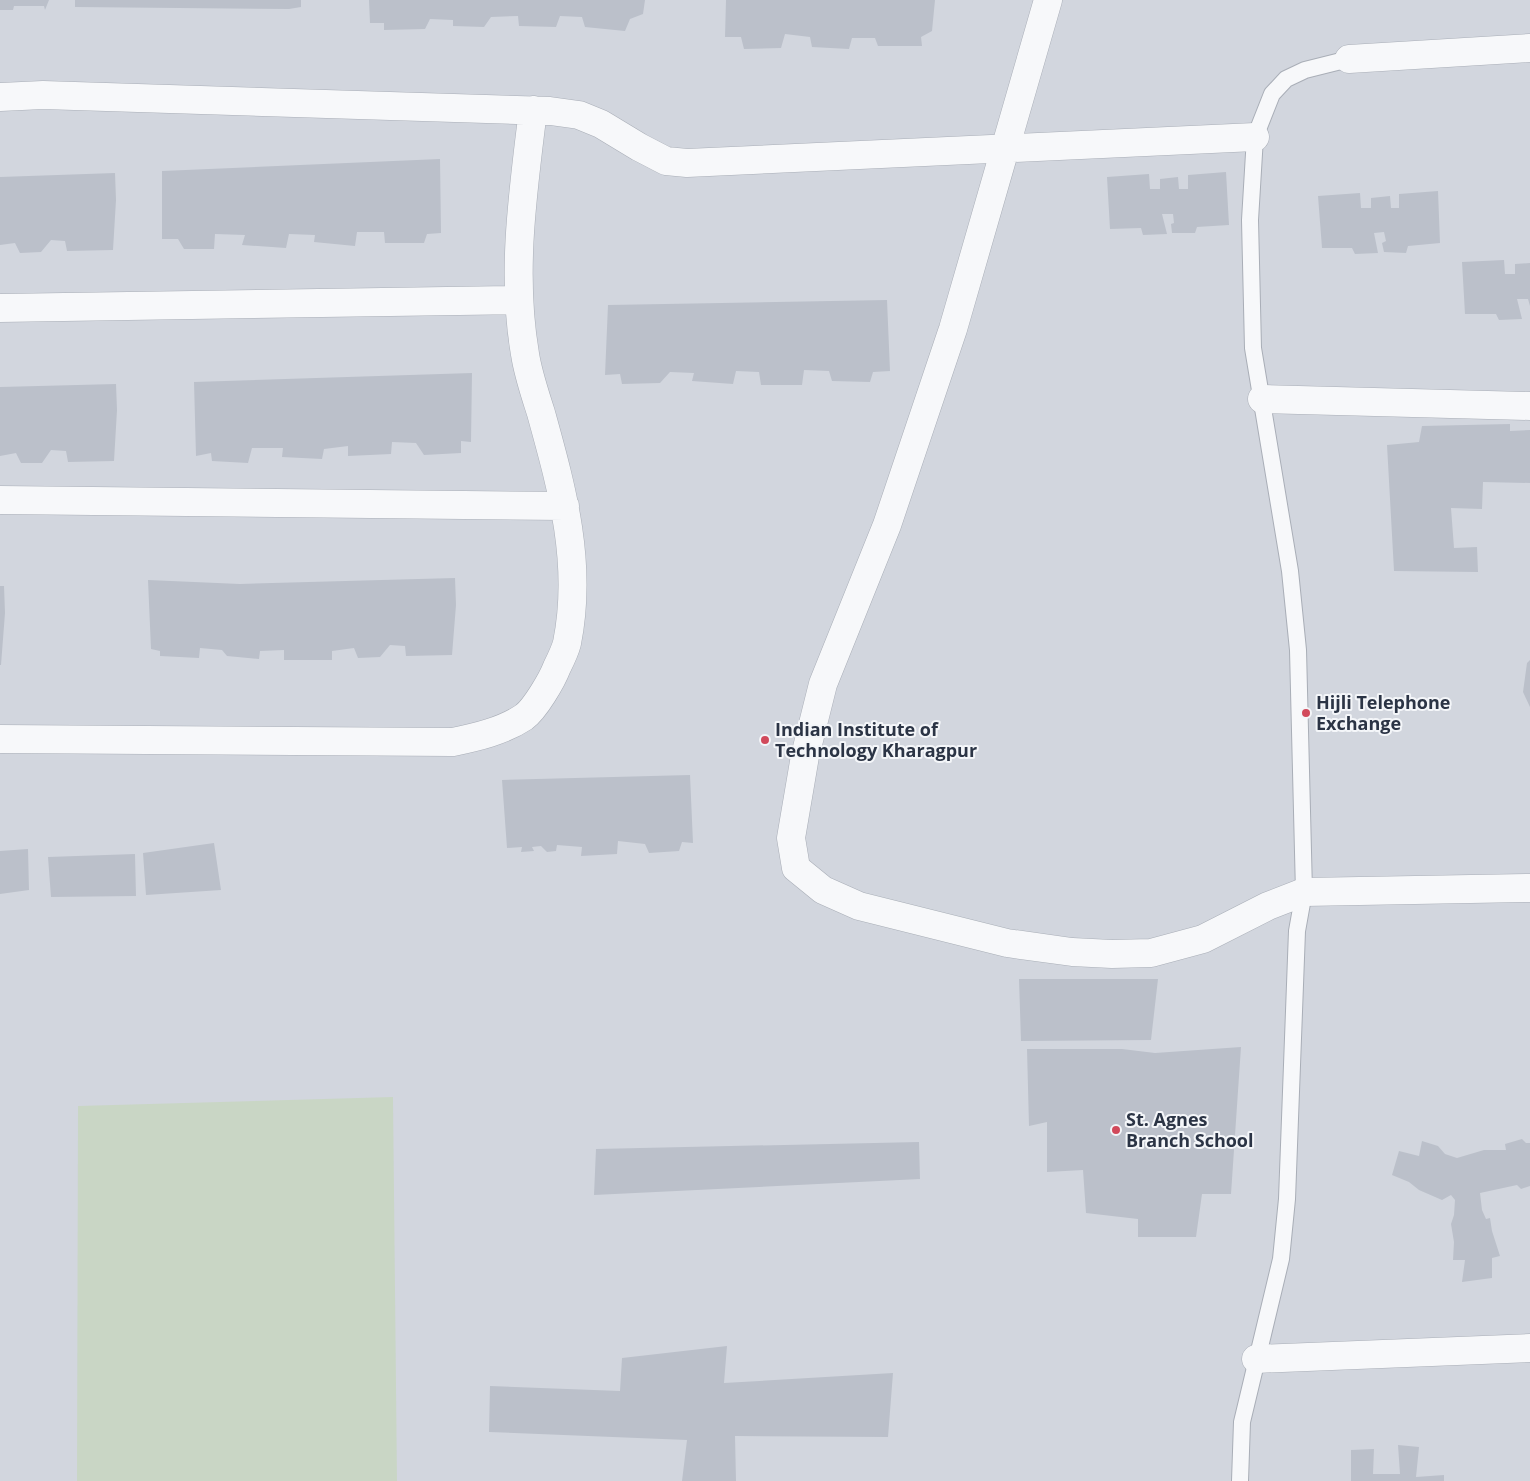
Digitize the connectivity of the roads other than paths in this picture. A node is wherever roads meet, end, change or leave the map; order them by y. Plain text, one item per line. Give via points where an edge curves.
1 (1048, 0) edge
2 (1530, 48) edge
3 (1349, 60) joint
4 (0, 97) edge
5 (533, 110) junction
6 (1256, 137) junction
7 (1004, 148) junction
8 (518, 300) junction
9 (0, 308) edge
10 (1262, 399) junction
11 (1530, 406) edge
12 (0, 500) edge
13 (565, 506) junction
14 (0, 739) edge
15 (1530, 888) edge
16 (1304, 892) junction
17 (1530, 1348) edge
18 (1256, 1359) junction
19 (1240, 1481) edge

1 - 7 street
2 - 3 street
3 - 6 lane via 1305,70 1286,79 1272,94
4 - 5 street via 43,95
5 - 7 street via 579,115 602,124 666,161 687,164
5 - 8 street via 522,198
6 - 7 street
6 - 10 lane via 1250,220 1252,318 1253,348
7 - 16 street via 954,328 887,525 823,684 805,756 791,838 796,868 823,890 859,906 1007,943 1112,954 1151,953 1203,939
8 - 9 street
8 - 13 street via 525,356
10 - 11 street
10 - 16 lane via 1290,571 1298,650
12 - 13 street
13 - 14 street via 572,551 572,603 567,644 551,683 525,716 489,734 453,742
15 - 16 street
16 - 18 lane via 1297,931 1287,1199 1281,1259
17 - 18 street
18 - 19 lane via 1242,1422

